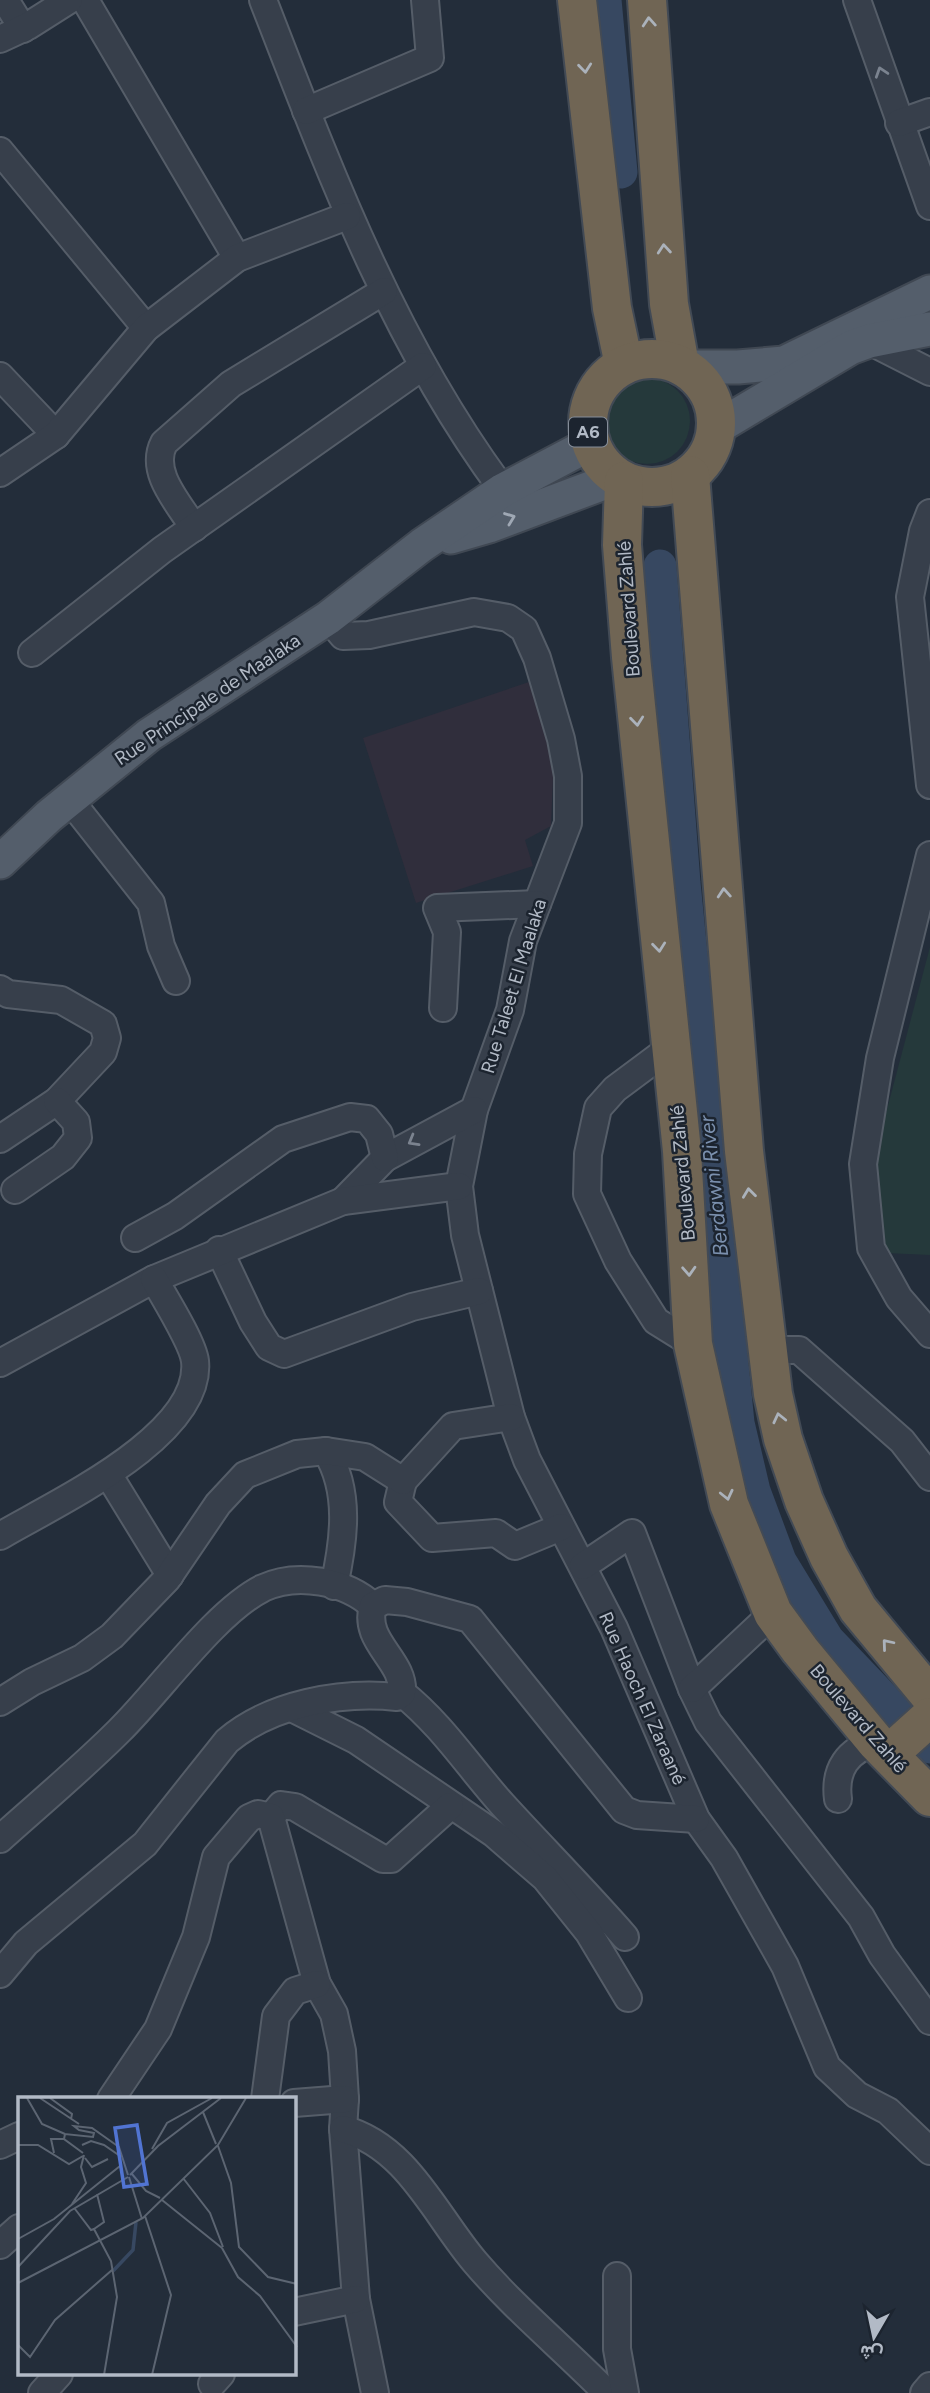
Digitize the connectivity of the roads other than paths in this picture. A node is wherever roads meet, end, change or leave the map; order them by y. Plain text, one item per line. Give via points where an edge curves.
1 (5, 0) edge
2 (69, 0) edge
3 (85, 0) edge
4 (263, 0) edge
5 (425, 0) edge
6 (578, 0) edge
7 (647, 0) edge
8 (857, 0) edge
9 (11, 34) edge
10 (306, 111) junction
11 (930, 112) edge
12 (899, 123) junction
13 (0, 151) edge
14 (930, 205) edge
15 (347, 216) junction
16 (237, 258) junction
17 (384, 291) junction
18 (930, 292) edge
19 (669, 304) junction
20 (612, 308) junction
21 (146, 328) junction
22 (930, 329) edge
23 (869, 341) junction
24 (624, 365) junction
25 (765, 365) junction
26 (423, 366) junction
27 (681, 366) junction
28 (929, 369) edge
29 (0, 376) edge
30 (757, 406) junction
31 (716, 428) junction
32 (56, 435) junction
33 (590, 444) junction
34 (0, 473) edge
35 (503, 490) junction
36 (621, 492) junction
37 (691, 493) junction
38 (930, 513) edge
39 (194, 528) junction
40 (422, 545) junction
41 (328, 618) junction
42 (32, 653) dead end
43 (930, 785) edge
44 (69, 799) junction
45 (930, 858) edge
46 (0, 862) edge
47 (537, 904) junction
48 (176, 981) dead end
49 (0, 989) edge
50 (443, 1008) dead end
51 (670, 1048) junction
52 (57, 1101) junction
53 (474, 1110) junction
54 (0, 1139) edge
55 (385, 1158) junction
56 (459, 1186) junction
57 (15, 1189) dead end
58 (343, 1201) junction
59 (135, 1238) dead end
60 (219, 1250) junction
61 (154, 1279) junction
62 (479, 1291) junction
63 (930, 1334) edge
64 (693, 1344) junction
65 (768, 1350) junction
66 (0, 1363) edge
67 (511, 1417) junction
68 (326, 1451) junction
69 (108, 1475) junction
70 (930, 1477) edge
71 (403, 1481) junction
72 (561, 1527) junction
73 (0, 1536) edge
74 (583, 1566) junction
75 (170, 1575) junction
76 (334, 1586) junction
77 (373, 1606) junction
78 (773, 1613) junction
79 (692, 1689) junction
80 (402, 1693) junction
81 (930, 1696) edge
82 (0, 1702) edge
83 (294, 1709) junction
84 (930, 1717) edge
85 (883, 1748) junction
86 (930, 1797) edge
87 (838, 1799) dead end
88 (450, 1806) junction
89 (271, 1817) junction
90 (696, 1819) junction
91 (0, 1839) edge
92 (625, 1937) dead end
93 (0, 1974) edge
94 (317, 1984) junction
95 (628, 1998) dead end
96 (930, 2021) edge
97 (112, 2097) edge
98 (264, 2097) edge
99 (345, 2099) junction
100 (296, 2103) edge
101 (343, 2129) junction
102 (18, 2136) edge
103 (0, 2145) edge
104 (930, 2151) edge
105 (18, 2229) edge
106 (0, 2245) edge
107 (617, 2276) dead end
108 (356, 2299) junction
109 (296, 2312) edge
110 (57, 2376) edge
111 (930, 2386) edge
112 (27, 2393) edge
113 (36, 2393) edge
114 (42, 2393) edge
115 (375, 2393) edge
116 (607, 2393) edge
117 (625, 2393) edge
118 (924, 2393) edge

1 - 9 street
2 - 9 street
3 - 16 street
4 - 10 street
5 - 10 street via 430,58
6 -> 20 highway
19 -> 7 highway
12 -> 8 street
10 - 15 street
11 - 12 street
12 - 14 street
13 - 21 street
15 - 16 street
15 - 17 street
16 - 21 street
17 - 26 street
17 - 39 street via 231,384 164,443 158,454 160,471
18 - 25 main road via 798,358
19 - 20 highway via 656,316 639,320
19 - 27 highway
20 - 24 highway
21 - 32 street
22 - 23 main road
23 - 28 street
23 - 30 main road via 830,358
24 - 27 highway via 662,359
24 - 33 highway, A6 via 592,398 587,428
25 - 27 main road
25 - 30 main road via 745,376 741,384 746,398
26 - 35 street via 467,441
26 - 39 street
27 - 31 highway via 706,384
29 - 32 street
30 - 31 main road
31 - 37 highway
32 - 34 street
33 - 35 main road, Rue Principale de Maalaka
33 - 36 highway, A6
35 - 40 main road, Rue Principale de Maalaka
36 - 37 highway via 669,485
40 -> 36 main road, Rue Principale de Maalaka
36 -> 51 highway, Boulevard Zahlé via 635,703
65 -> 37 highway via 743,1138
38 - 43 street via 911,597
39 - 42 street
40 - 41 main road, Rue Principale de Maalaka
41 - 44 main road, Rue Principale de Maalaka via 149,734
41 - 47 street, Rue Taleet El Maalaka via 343,636 369,635 474,612 509,618 524,629 549,690 562,739 570,806 565,836
44 - 46 main road, Rue Principale de Maalaka
44 - 48 street via 151,903 161,946
45 - 63 street via 880,1058 863,1164 871,1248 899,1298
47 - 50 street via 438,908 447,932
47 - 53 street, Rue Taleet El Maalaka via 523,941 510,1010
49 - 52 street via 8,994 61,1000 103,1024 107,1038 103,1052
51 -> 64 highway, Boulevard Zahlé via 682,1151
51 - 64 street via 615,1089 598,1108 588,1154 587,1194 618,1261 656,1321
52 - 54 street
52 - 57 street via 76,1122 78,1138 63,1157
53 -> 55 street
53 - 56 street, Rue Taleet El Maalaka
55 - 58 street
55 - 59 street via 379,1134 367,1119 350,1118 294,1135
56 - 58 street
56 - 62 street, Rue Haoch El Zaraané
58 - 60 street
60 - 61 street
60 - 62 street via 269,1347 285,1353 412,1307
61 - 66 street
61 - 69 street via 195,1359 194,1383 159,1434
62 - 67 street, Rue Haoch El Zaraané
64 -> 78 highway, Boulevard Zahlé via 729,1504
65 - 70 street via 799,1350 902,1441
81 -> 65 highway via 858,1609 829,1557 783,1438
67 - 71 street via 453,1426
67 - 72 street, Rue Haoch El Zaraané
68 - 71 street via 365,1457
68 - 75 street via 297,1454 245,1475 218,1504
68 - 76 street via 338,1470 345,1537
69 - 73 street
69 - 75 street
71 - 72 street via 398,1502 432,1538 496,1532 515,1546
72 - 74 street, Rue Haoch El Zaraané
74 - 79 street via 632,1533
74 - 90 street, Rue Haoch El Zaraané
75 - 82 street via 102,1644
76 - 77 street via 358,1592
76 - 91 street via 293,1579 263,1588 231,1612 120,1731
77 - 80 street via 372,1633 397,1671
77 - 90 street via 385,1600 407,1602 470,1619 624,1810
78 - 79 street
78 - 85 highway, Boulevard Zahlé
79 - 96 street via 708,1722 861,1917 882,1955
80 - 83 street via 397,1697 333,1696
80 - 92 street via 423,1710 501,1803
83 - 88 street via 356,1740
83 - 93 street via 268,1714 227,1741 145,1844 26,1943
84 - 85 highway
85 - 86 highway, Boulevard Zahlé
85 - 87 street via 858,1747 845,1758 836,1787
88 - 89 street via 391,1859 383,1859 295,1807 281,1805
88 - 95 street via 493,1833 545,1878 589,1933
89 - 94 street
89 - 97 street via 258,1814 249,1818 216,1857 197,1937 158,2029
90 - 104 street, Rue Haoch El Zaraané via 724,1858 785,1966 827,2067 857,2095 888,2111
94 - 98 street via 295,1991 276,2016
94 - 99 street via 334,2014
99 - 100 street
99 - 101 street
101 - 108 street
101 - 116 street via 389,2151 475,2262
102 - 103 street
105 - 106 street
107 - 117 street via 617,2349
108 - 109 street
108 - 115 street
110 - 114 street
111 - 118 street
112 - 113 street

